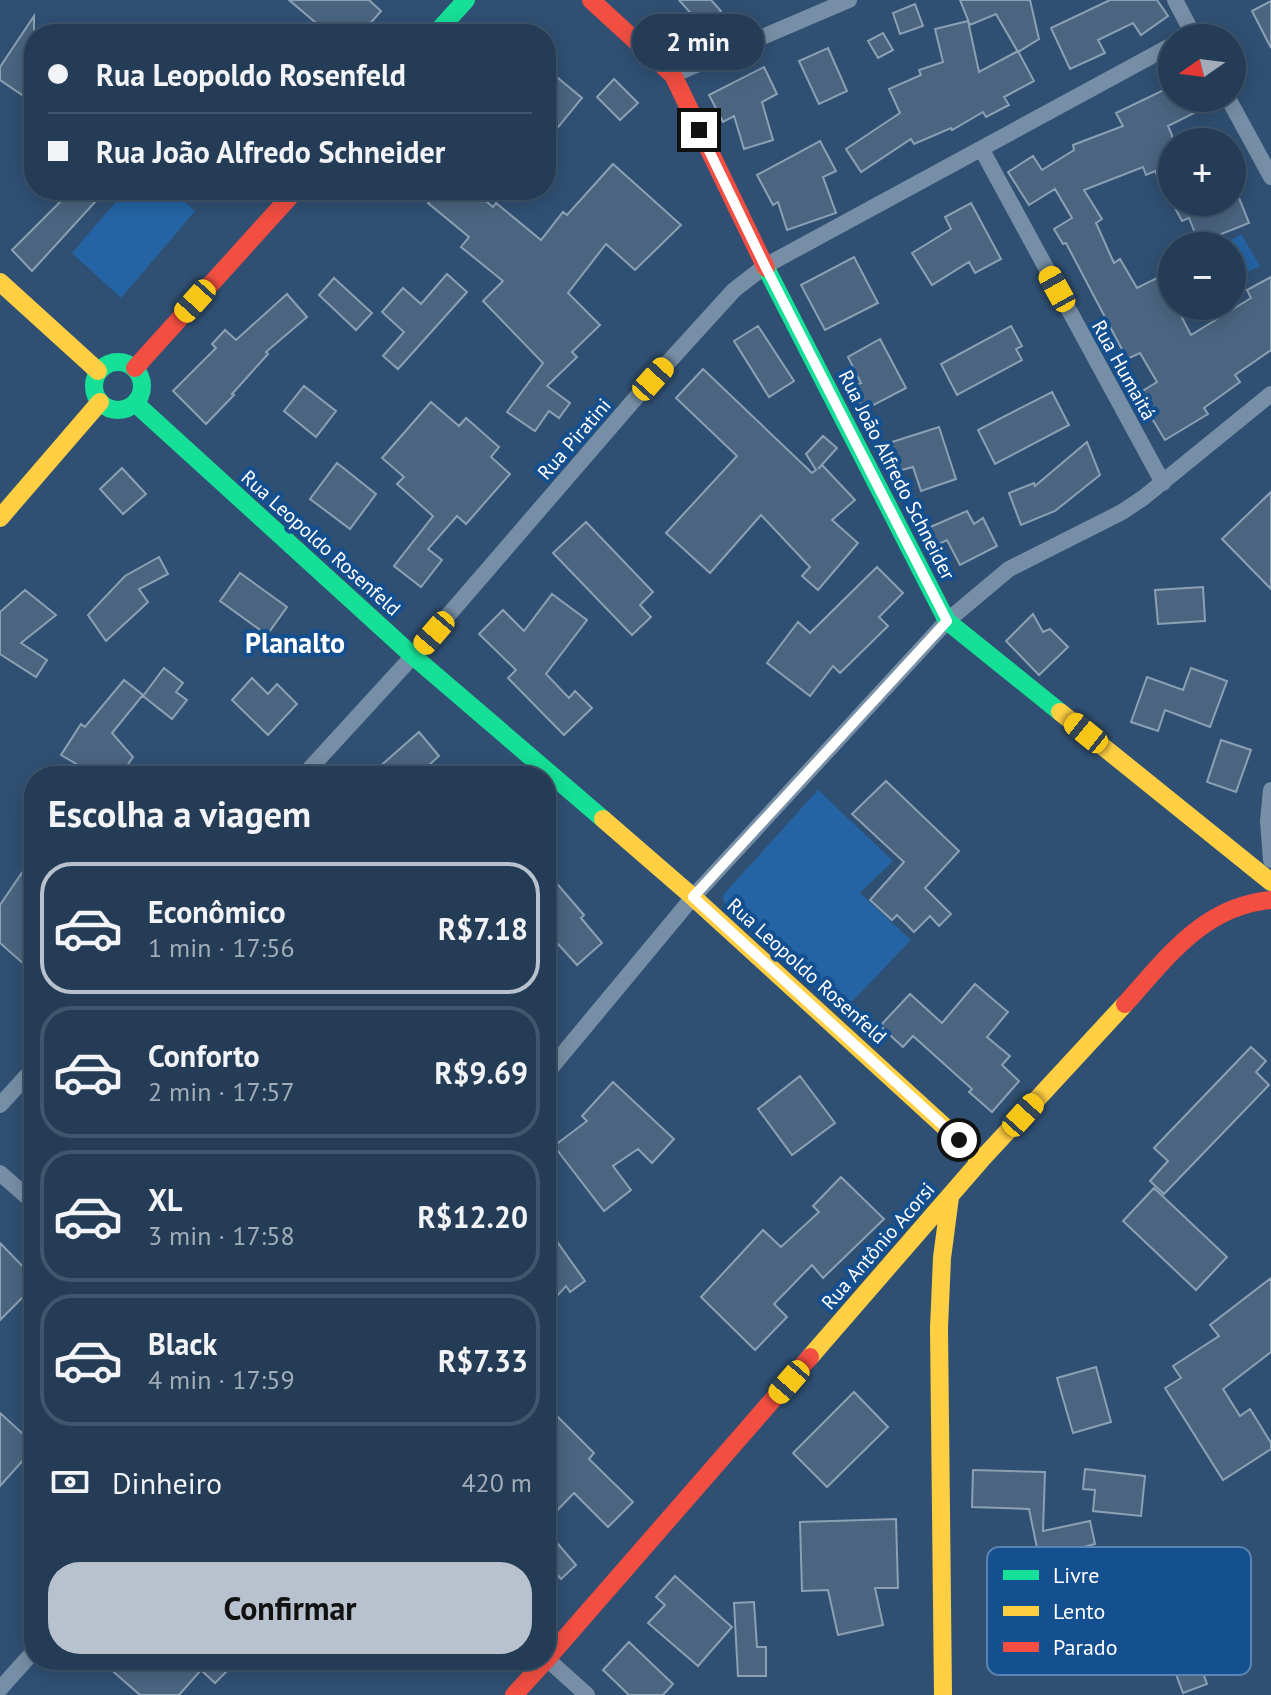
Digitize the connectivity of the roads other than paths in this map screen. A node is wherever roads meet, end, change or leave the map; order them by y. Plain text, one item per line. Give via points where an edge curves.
1 (466, 0) edge
2 (591, 0) edge
3 (849, 0) edge
4 (1175, 0) edge
5 (444, 24) edge
6 (1185, 24) edge
7 (1158, 53) edge
8 (673, 75) junction
9 (1236, 112) edge
10 (982, 150) junction
11 (1271, 177) edge
12 (287, 200) edge
13 (765, 266) junction
14 (0, 282) edge
15 (135, 368) junction
16 (98, 371) junction
17 (1271, 394) edge
18 (100, 402) junction
19 (135, 403) junction
20 (1163, 483) junction
21 (0, 518) edge
22 (947, 621) junction
23 (413, 656) junction
24 (312, 766) edge
25 (541, 766) edge
26 (556, 779) edge
27 (1271, 790) edge
28 (1271, 860) edge
29 (1271, 882) edge
30 (693, 897) junction
31 (1271, 900) edge
32 (556, 1062) edge
33 (24, 1079) edge
34 (0, 1105) edge
35 (981, 1160) junction
36 (0, 1173) edge
37 (24, 1194) edge
38 (950, 1197) junction
39 (556, 1648) edge
40 (24, 1662) edge
41 (556, 1668) edge
42 (536, 1670) edge
43 (0, 1689) edge
44 (514, 1695) edge
45 (587, 1695) edge
46 (943, 1695) edge

1 - 5 street
2 - 8 street, Rua João Alfredo Schneider
3 - 8 street
4 - 6 street
7 - 10 street, Rua Piratini
8 - 13 street, Rua João Alfredo Schneider
9 - 11 street
10 - 13 street, Rua Piratini
10 - 20 street, Rua Humaitá
12 - 15 street
13 - 22 street, Rua João Alfredo Schneider
13 - 23 street, Rua Piratini via 734,290 634,400
14 - 16 street
15 - 16 street via 112,362
15 - 19 street via 142,382
16 - 18 street via 93,387
17 - 20 street
18 - 19 street via 113,410
18 - 21 street
19 - 23 street, Rua Leopoldo Rosenfeld
20 - 22 street via 1122,512 1009,569
22 - 29 street, Rua João Alfredo Schneider
22 - 30 street
23 - 24 street, Rua Piratini
23 - 25 street, Rua Leopoldo Rosenfeld
26 - 30 street, Rua Leopoldo Rosenfeld
27 - 28 street
30 - 32 street
30 - 35 street, Rua Leopoldo Rosenfeld
31 - 35 street, Rua Antônio Acorsi via 1214,916 1190,933
33 - 34 street
35 - 38 street, Rua Antônio Acorsi
36 - 37 street
38 - 39 street, Rua Antônio Acorsi
38 - 46 street via 939,1328
40 - 43 street
41 - 45 street
42 - 44 street, Rua Antônio Acorsi

